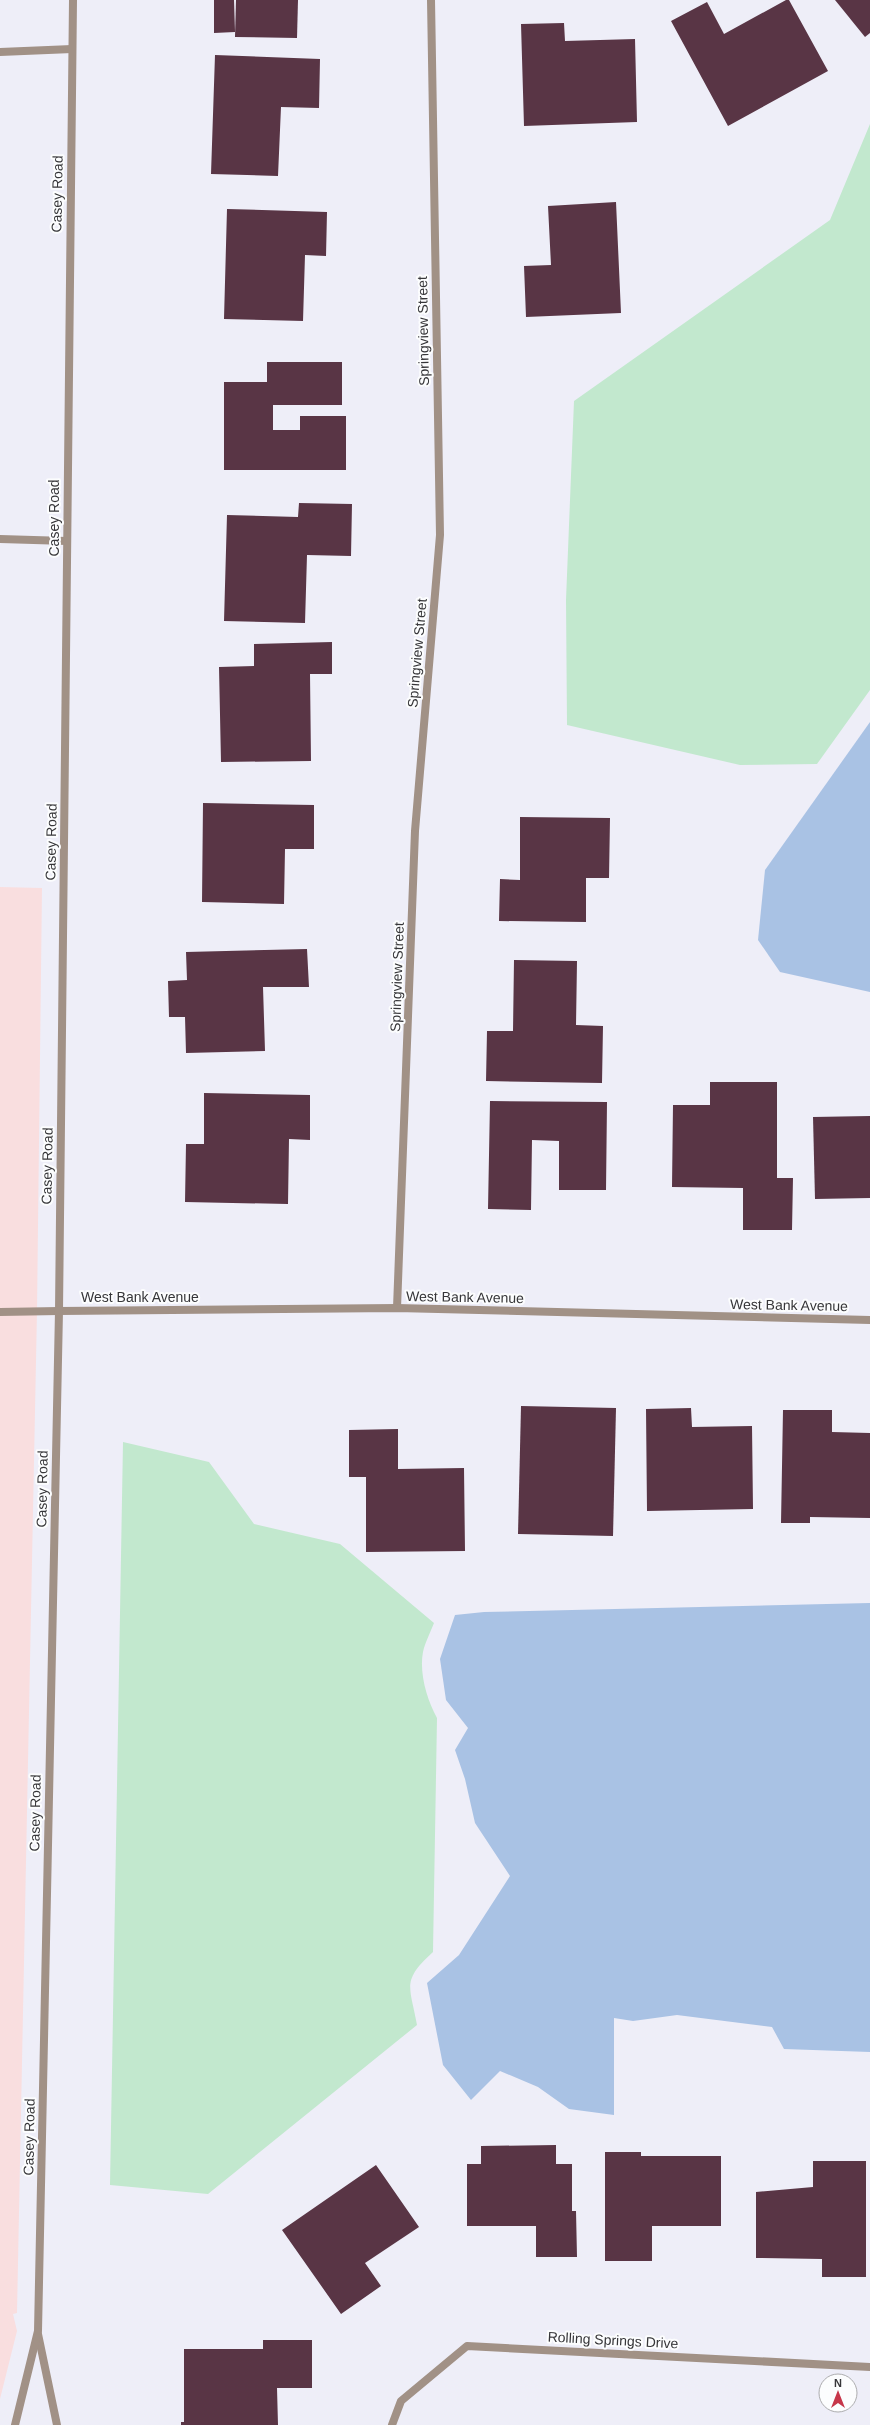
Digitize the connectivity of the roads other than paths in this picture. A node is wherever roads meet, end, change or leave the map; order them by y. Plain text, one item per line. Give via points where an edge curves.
1 (72, 0) edge
2 (431, 0) edge
3 (72, 49) junction
4 (0, 52) edge
5 (0, 539) edge
6 (67, 541) junction
7 (397, 1308) junction
8 (58, 1311) junction
9 (0, 1312) edge
10 (870, 1320) edge
11 (38, 2331) junction
12 (870, 2367) edge
13 (15, 2425) edge
14 (57, 2425) edge
15 (392, 2425) edge

1 - 3 street, Casey Road
2 - 7 street, Springview Street via 440,535 415,831
3 - 4 street
3 - 6 street, Casey Road
5 - 6 street
6 - 8 street, Casey Road
7 - 8 street, West Bank Avenue
7 - 10 street, West Bank Avenue
8 - 9 street, West Bank Avenue
8 - 11 street, Casey Road
11 - 13 street, Casey Road
11 - 14 street, Casey Road
12 - 15 street, Rolling Springs Drive via 467,2346 400,2401

